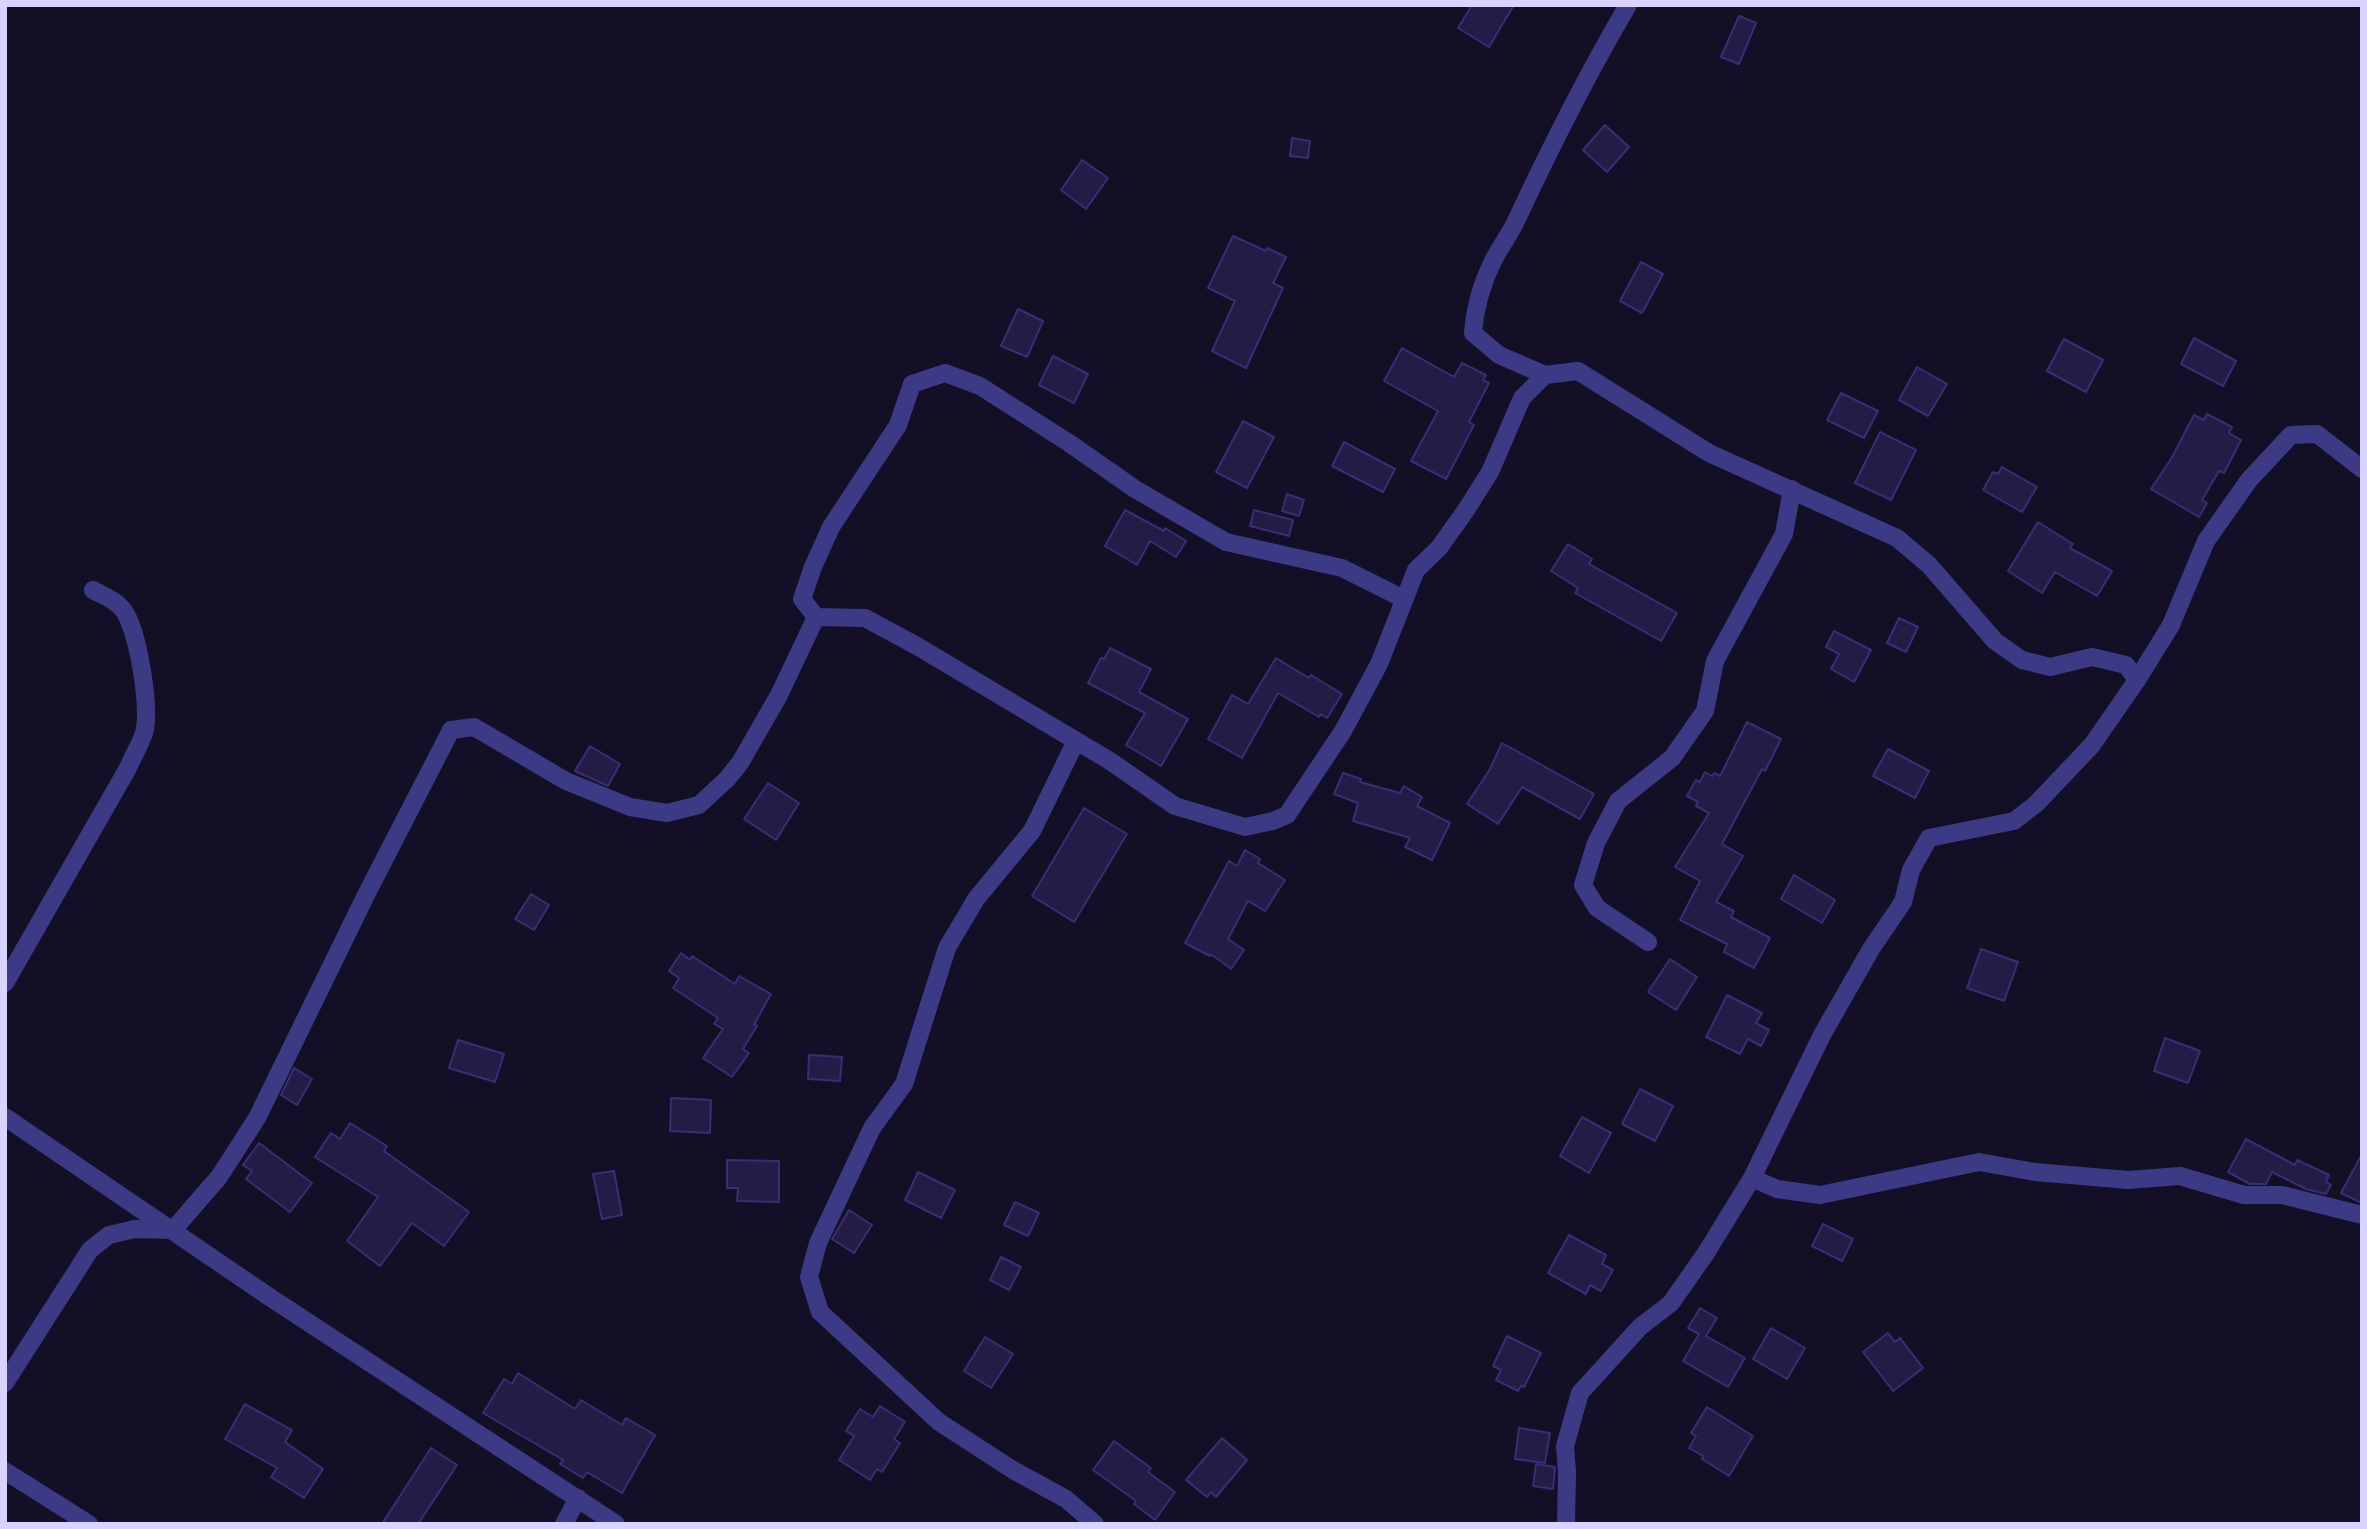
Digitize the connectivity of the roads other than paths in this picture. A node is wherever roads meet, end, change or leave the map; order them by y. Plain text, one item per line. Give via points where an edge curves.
1 (1628, 5) edge
2 (1545, 375) junction
3 (2362, 469) edge
4 (1792, 489) junction
5 (93, 590) dead end
6 (1404, 599) junction
7 (816, 617) junction
8 (2137, 680) junction
9 (1076, 741) junction
10 (1647, 942) dead end
11 (5, 983) edge
12 (5, 1117) edge
13 (1752, 1178) junction
14 (2362, 1216) edge
15 (173, 1230) junction
16 (5, 1383) edge
17 (5, 1471) edge
18 (578, 1498) junction
19 (89, 1524) edge
20 (564, 1524) edge
21 (616, 1524) edge
22 (1095, 1524) edge
23 (1566, 1524) edge

1 - 2 street via 1493,261 1475,313 1473,333 1499,355
2 - 4 street via 1578,371 1709,453
2 - 6 street via 1522,398 1490,472 1439,548 1416,570
3 - 8 street via 2317,435 2291,435 2249,480 2206,541 2172,625
4 - 8 street via 1897,538 1929,565 1995,641 2022,660 2050,667 2092,657 2126,665
4 - 10 street via 1784,534 1714,662 1705,711 1672,758 1618,801 1596,843 1583,885 1597,908
5 - 11 street via 112,599 127,614 142,678 144,732
6 - 7 street via 1342,568 1226,542 1135,489 980,386 945,373 912,384 898,425 831,527 802,599
6 - 9 street via 1379,664 1343,731 1287,815 1245,827 1175,806
7 - 9 street via 865,618
7 - 15 street via 740,763 699,805 667,813 630,807 566,781 474,727 451,730 257,1118 219,1177
8 - 13 street via 2092,745 2014,821 1929,838 1911,870 1903,902 1822,1035
9 - 22 street via 1032,831 976,900 947,948 904,1084 872,1128 818,1243 809,1277 820,1312 939,1422 1066,1499
12 - 15 street
13 - 14 street via 1777,1189 1820,1195 1979,1161 2035,1172 2128,1180 2180,1176 2244,1195 2282,1195
13 - 23 street via 1671,1303 1640,1327 1580,1393 1565,1446
15 - 16 street via 135,1229 109,1235 90,1250
15 - 18 street
17 - 19 street
18 - 20 street
18 - 21 street

